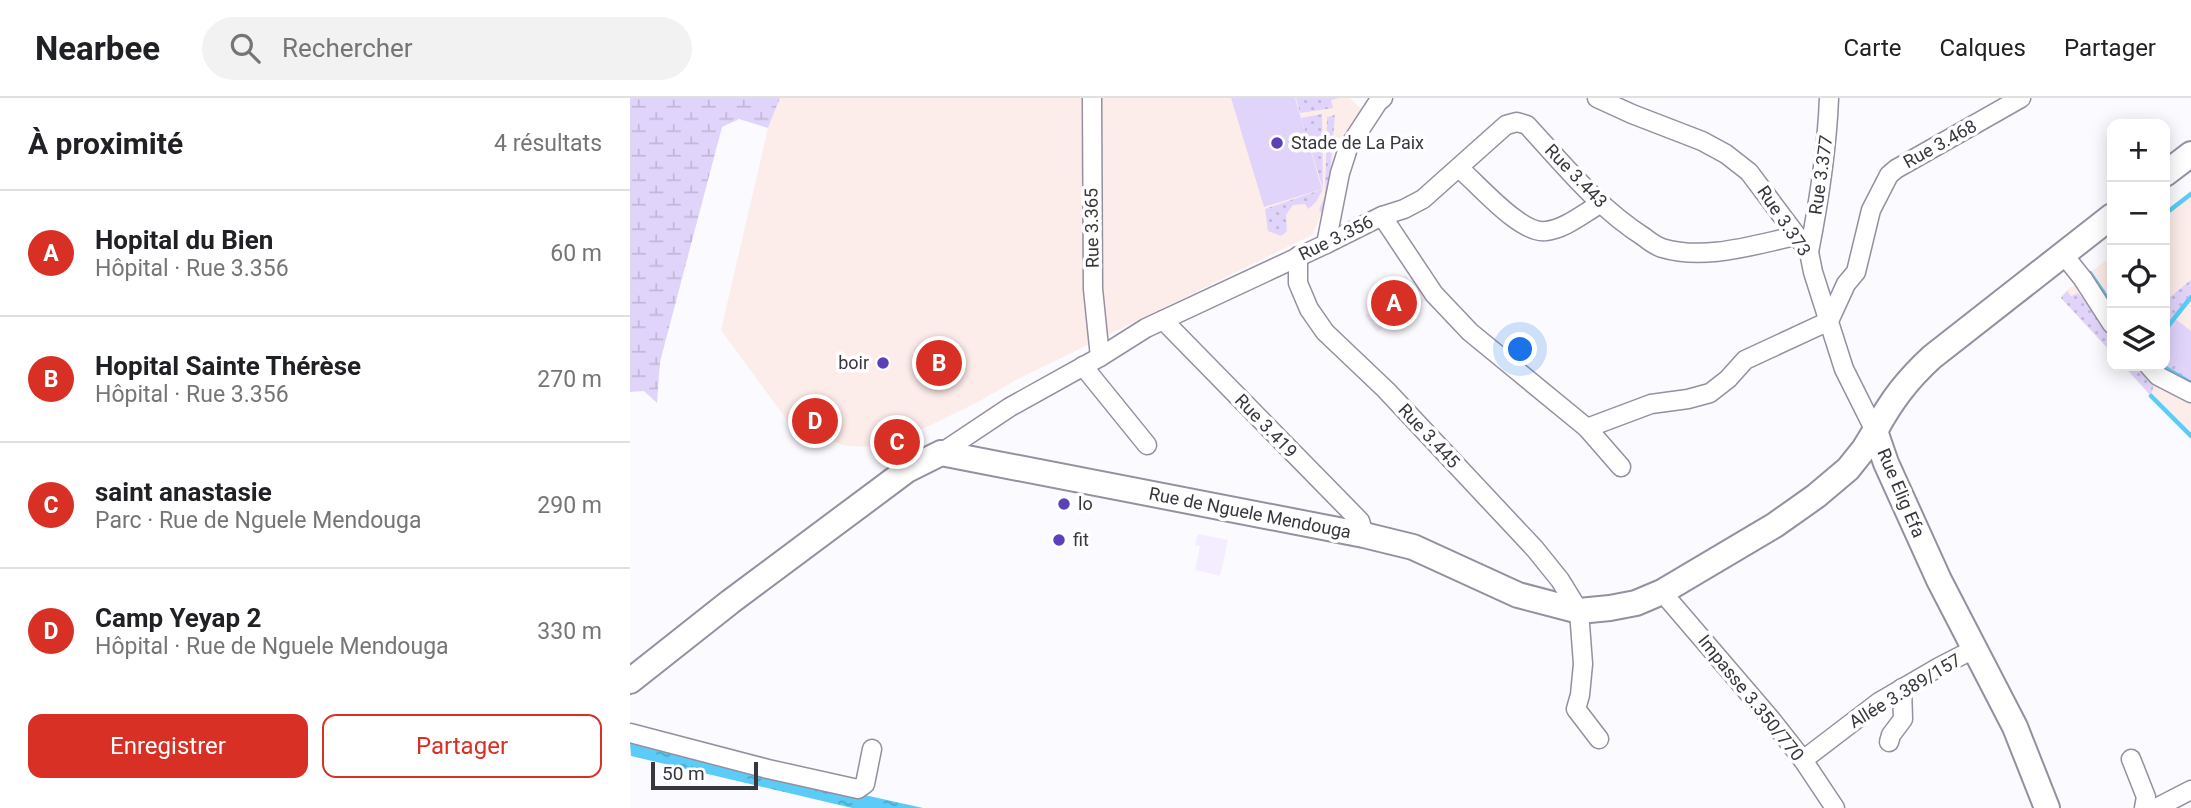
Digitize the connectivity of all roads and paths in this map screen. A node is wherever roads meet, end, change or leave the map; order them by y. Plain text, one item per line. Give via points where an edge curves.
1 (1092, 98) edge
2 (1597, 98) edge
3 (1829, 98) edge
4 (2021, 98) edge
5 (1379, 100) edge
6 (2191, 154) edge
7 (1459, 168) junction
8 (2170, 170) edge
9 (1600, 204) junction
10 (1382, 216) junction
11 (2107, 220) edge
12 (1796, 236) junction
13 (1326, 244) junction
14 (1809, 252) junction
15 (2063, 254) junction
16 (1298, 256) junction
17 (2107, 316) edge
18 (1163, 320) junction
19 (1829, 321) junction
20 (1100, 357) junction
21 (1083, 366) junction
22 (2154, 371) edge
23 (2191, 393) edge
24 (1587, 428) junction
25 (1875, 431) junction
26 (1147, 445) dead end
27 (941, 453) junction
28 (1621, 467) dead end
29 (1364, 535) junction
30 (1662, 592) junction
31 (1579, 611) junction
32 (1974, 649) junction
33 (630, 681) edge
34 (1902, 688) junction
35 (630, 733) edge
36 (1598, 739) dead end
37 (1889, 741) dead end
38 (872, 748) dead end
39 (2131, 759) dead end
40 (1803, 760) junction
41 (2191, 790) edge
42 (1835, 808) edge
43 (2047, 808) edge
44 (2144, 808) edge
45 (2156, 808) edge

1 - 20 street, Rue 3.365 via 1093,289
2 - 12 street, Rue 3.373 via 1726,154 1749,172
3 - 14 street, Rue 3.377
4 - 19 street, Rue 3.468 via 1889,175 1871,210 1856,272
5 - 13 street via 1348,148
6 - 8 street
7 - 9 street via 1537,232 1549,231
7 - 9 street, Rue 3.443 via 1506,125 1517,122 1527,125
7 - 10 street, Rue 3.443 via 1423,199
9 - 12 street, Rue 3.443 via 1661,248 1697,253
10 - 13 street, Rue 3.356
10 - 24 street, Rue 3.356 via 1434,294 1470,332
11 - 15 street, Rue Elig Efa
12 - 14 street, Rue 3.373
13 - 16 street, Rue 3.356
14 - 19 street, Rue 3.373
15 - 17 street
15 - 25 street, Rue Elig Efa via 1908,379
16 - 18 street, Rue 3.356
16 - 31 street, Rue 3.445 via 1298,284 1325,332 1386,390 1535,549
18 - 20 street, Rue 3.356
18 - 29 street, Rue 3.419 via 1360,521
19 - 24 street via 1745,360 1710,393 1651,404
19 - 25 street, Rue 3.373 via 1844,369
20 - 21 street, Rue 3.356
21 - 26 street
21 - 27 street, Rue 3.356
22 - 23 street
24 - 28 street, Rue 3.356
25 - 30 street, Rue de Nguele Mendouga via 1848,469 1816,496
25 - 32 street, Rue Elig Efa via 1900,496
27 - 29 street, Rue de Nguele Mendouga
27 - 33 street via 896,479
29 - 31 street, Rue de Nguele Mendouga via 1413,547 1518,595
30 - 31 street, Rue de Nguele Mendouga via 1636,603
30 - 40 street, Impasse 3.350/770
31 - 36 street via 1583,664 1576,709
32 - 34 street, Allée 3.389/157
32 - 43 street, Rue Elig Efa via 2015,727
34 - 37 street via 1903,719
34 - 40 street, Allée 3.389/157
35 - 38 street via 858,789 865,784
39 - 44 street via 2146,797
40 - 42 street, Impasse 3.350/770
41 - 45 street

